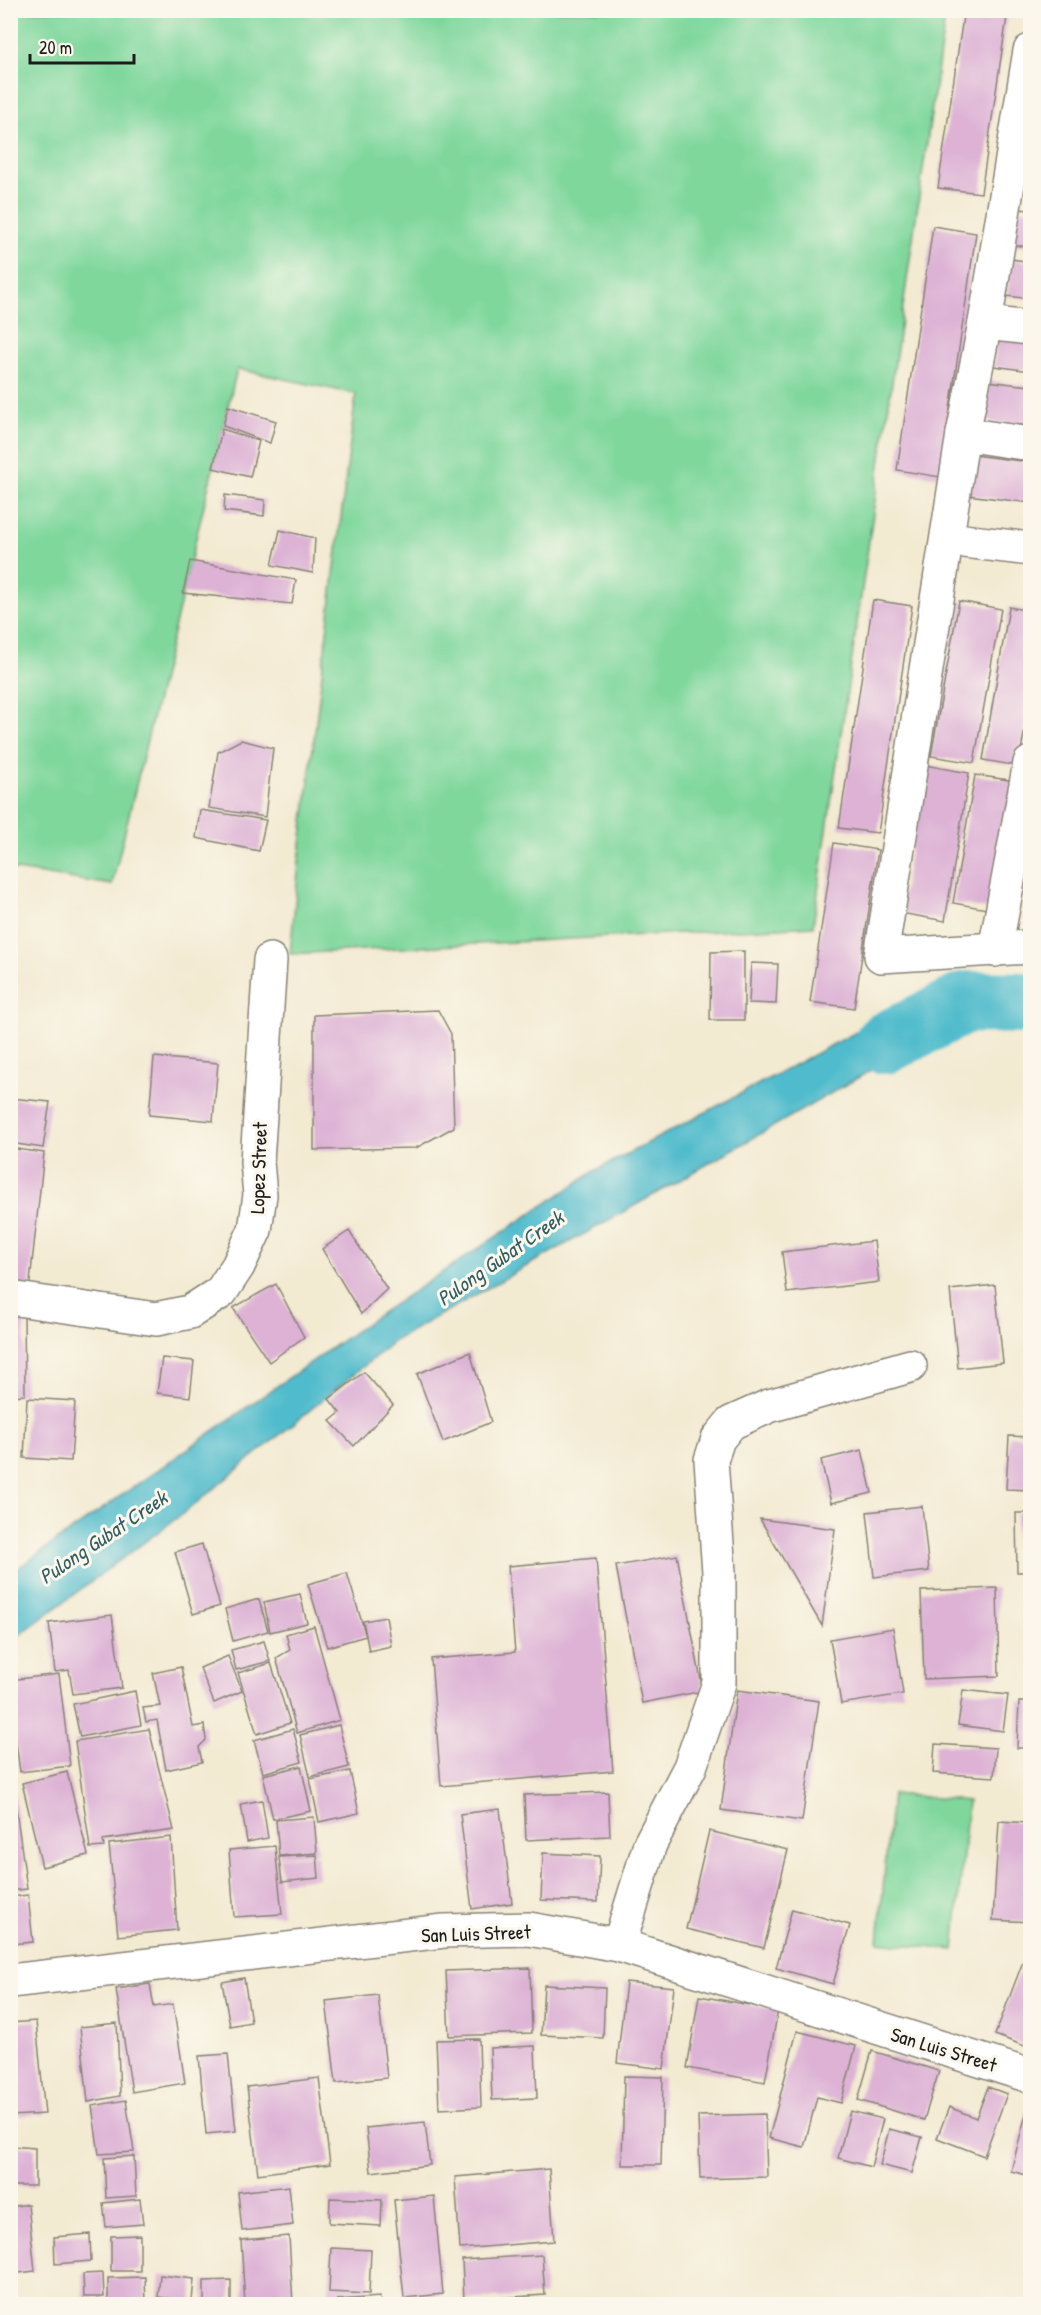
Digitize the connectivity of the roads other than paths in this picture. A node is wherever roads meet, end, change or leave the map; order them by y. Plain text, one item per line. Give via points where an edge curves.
1 (1029, 66) edge
2 (1018, 199) edge
3 (985, 323) junction
4 (1030, 328) edge
5 (963, 434) junction
6 (1030, 444) edge
7 (947, 539) junction
8 (1030, 549) edge
9 (1030, 763) edge
10 (1030, 947) edge
11 (995, 950) junction
12 (270, 960) dead end
13 (10, 1299) edge
14 (910, 1366) dead end
15 (619, 1945) junction
16 (10, 1981) edge
17 (1030, 2076) edge

1 - 2 street
2 - 3 street
3 - 4 street
3 - 5 street
5 - 6 street
5 - 7 street
7 - 8 street
7 - 11 street via 882,956
9 - 11 street
10 - 11 street
12 - 13 street, Lopez Street via 257,1162 260,1195 255,1230 221,1292 190,1312 156,1319
14 - 15 street via 769,1406 731,1424 718,1439 711,1460 719,1572 719,1683 690,1767 650,1844
15 - 16 street, San Luis Street via 529,1929 444,1931
15 - 17 street, San Luis Street

